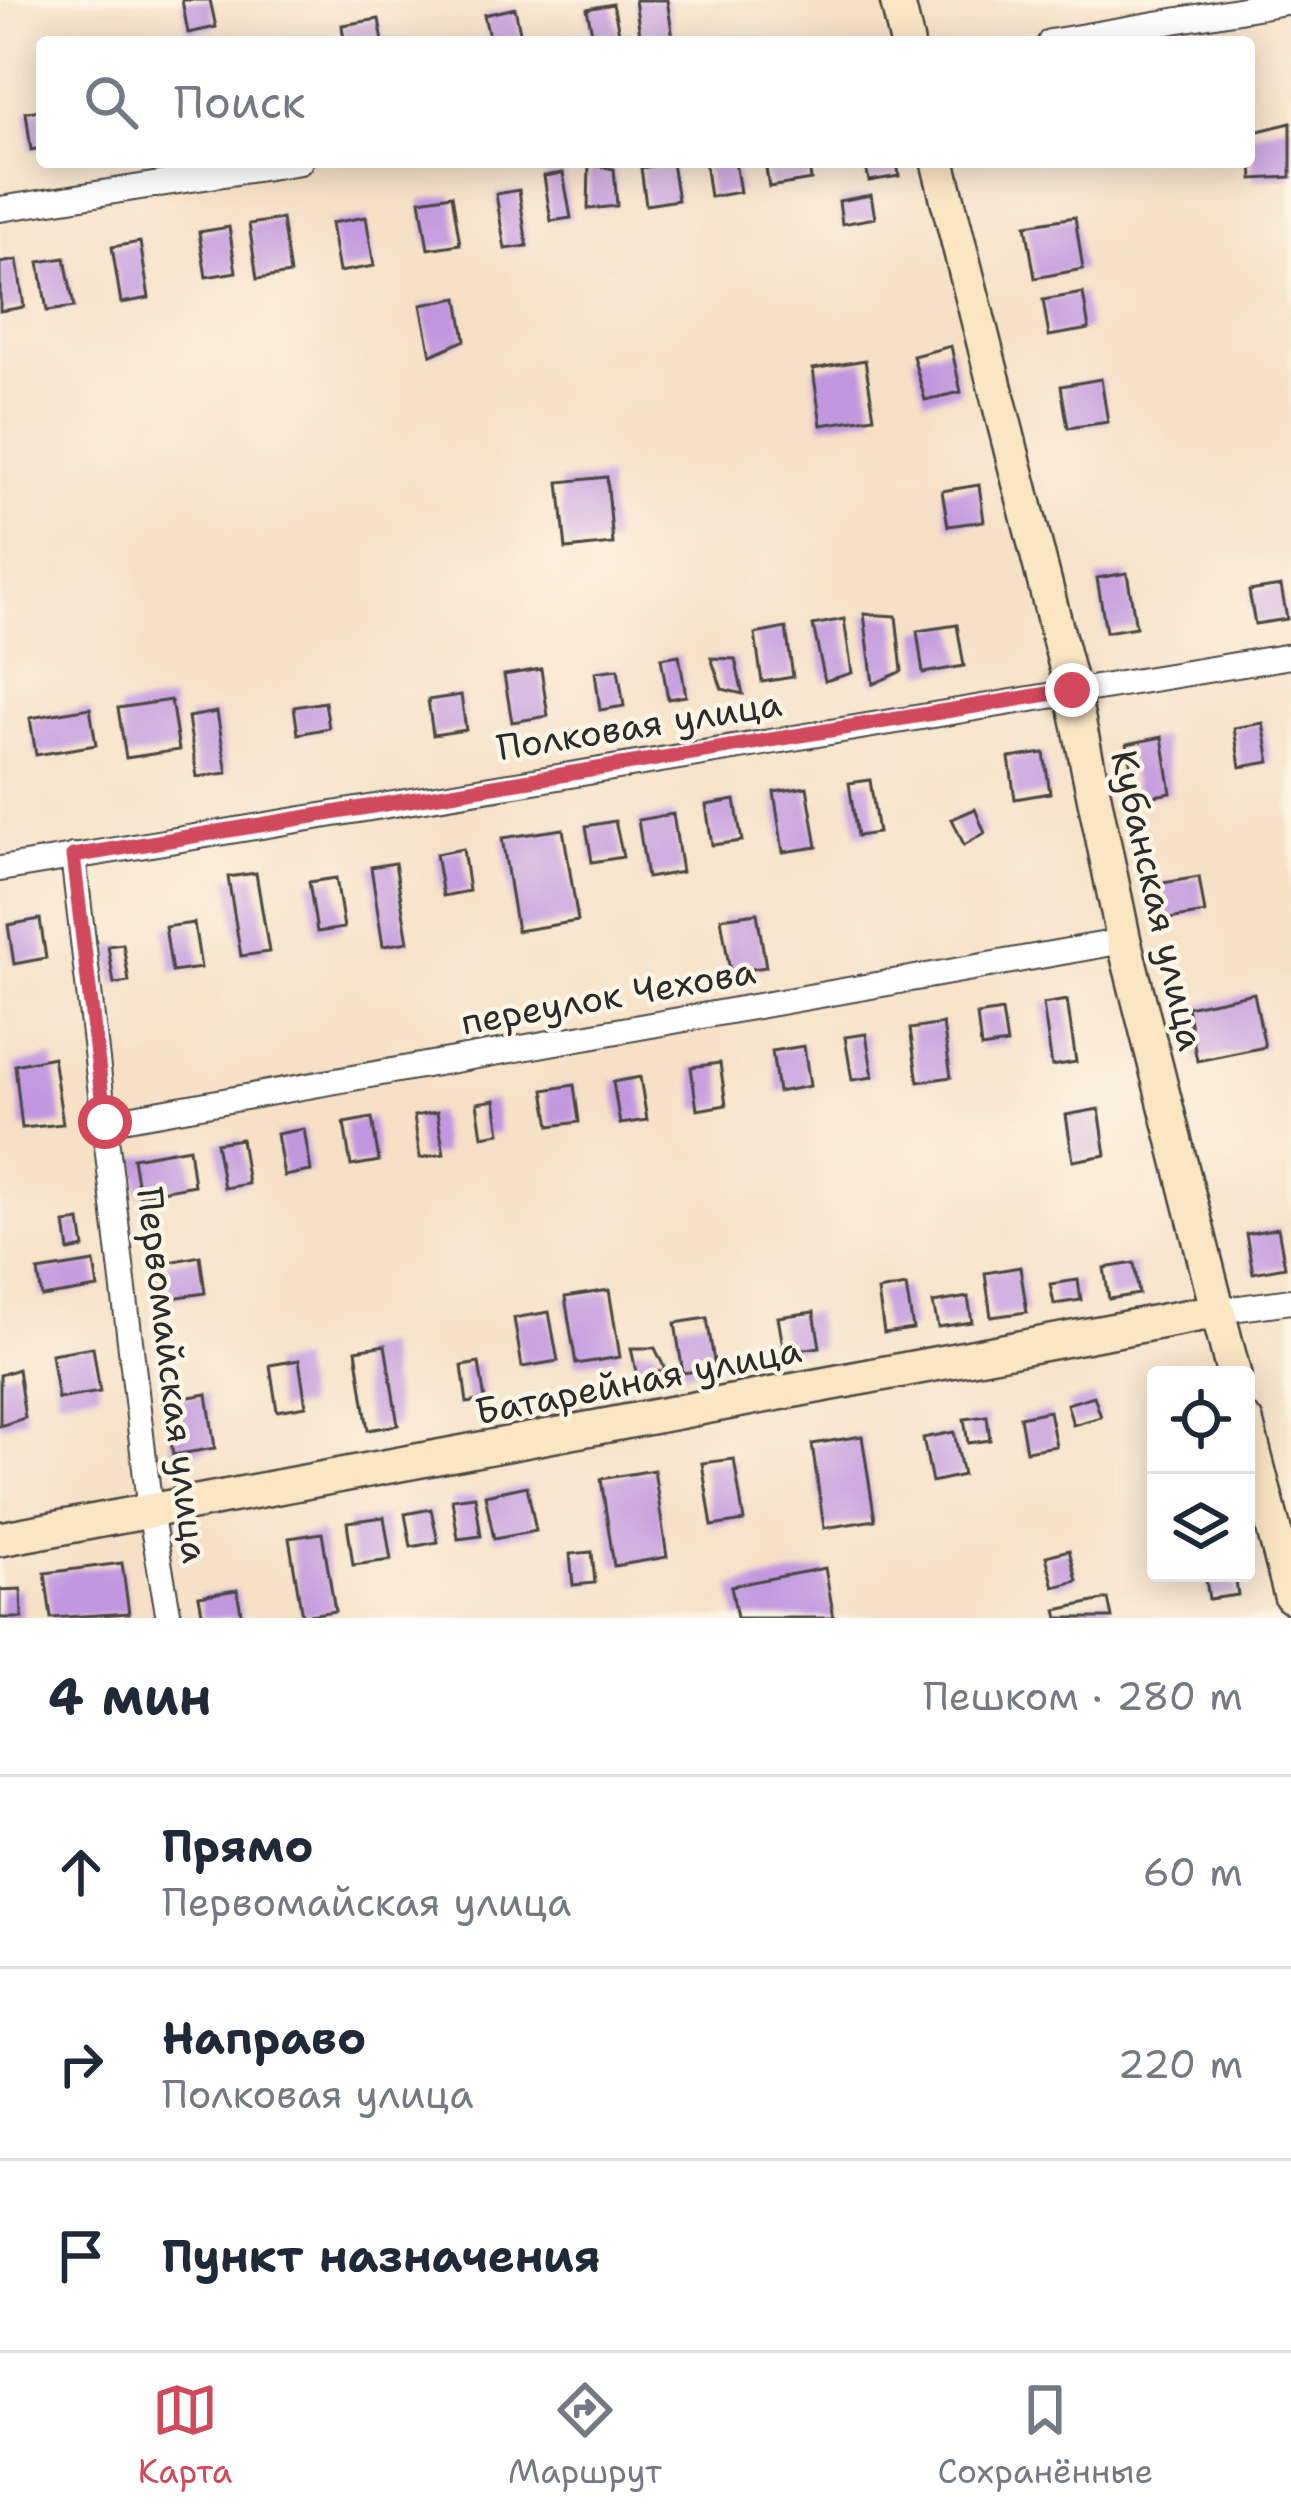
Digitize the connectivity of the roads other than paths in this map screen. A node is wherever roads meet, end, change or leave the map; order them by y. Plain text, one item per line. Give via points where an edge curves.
1 (897, 0) edge
2 (1291, 1) edge
3 (906, 36) edge
4 (1085, 36) edge
5 (262, 168) edge
6 (940, 168) edge
7 (0, 209) edge
8 (1291, 656) edge
9 (1072, 690) junction
10 (73, 856) junction
11 (0, 869) edge
12 (1124, 941) junction
13 (105, 1122) junction
14 (1291, 1301) edge
15 (1217, 1311) junction
16 (1232, 1366) edge
17 (1255, 1457) edge
18 (150, 1511) junction
19 (0, 1539) edge
20 (1291, 1596) edge
21 (169, 1618) edge

1 - 3 street
2 - 4 street
5 - 7 street
6 - 9 street, Кубанская улица
8 - 9 street, Полковая улица
9 - 10 street, Полковая улица
9 - 12 street, Кубанская улица
10 - 11 street, Полковая улица
10 - 13 street, Первомайская улица
12 - 13 street, переулок Чехова
12 - 15 street, Кубанская улица
13 - 18 street, Первомайская улица
14 - 15 street, Батарейная улица
15 - 16 street, Кубанская улица
15 - 18 street, Батарейная улица
17 - 20 street
18 - 19 street, Батарейная улица
18 - 21 street, Первомайская улица

